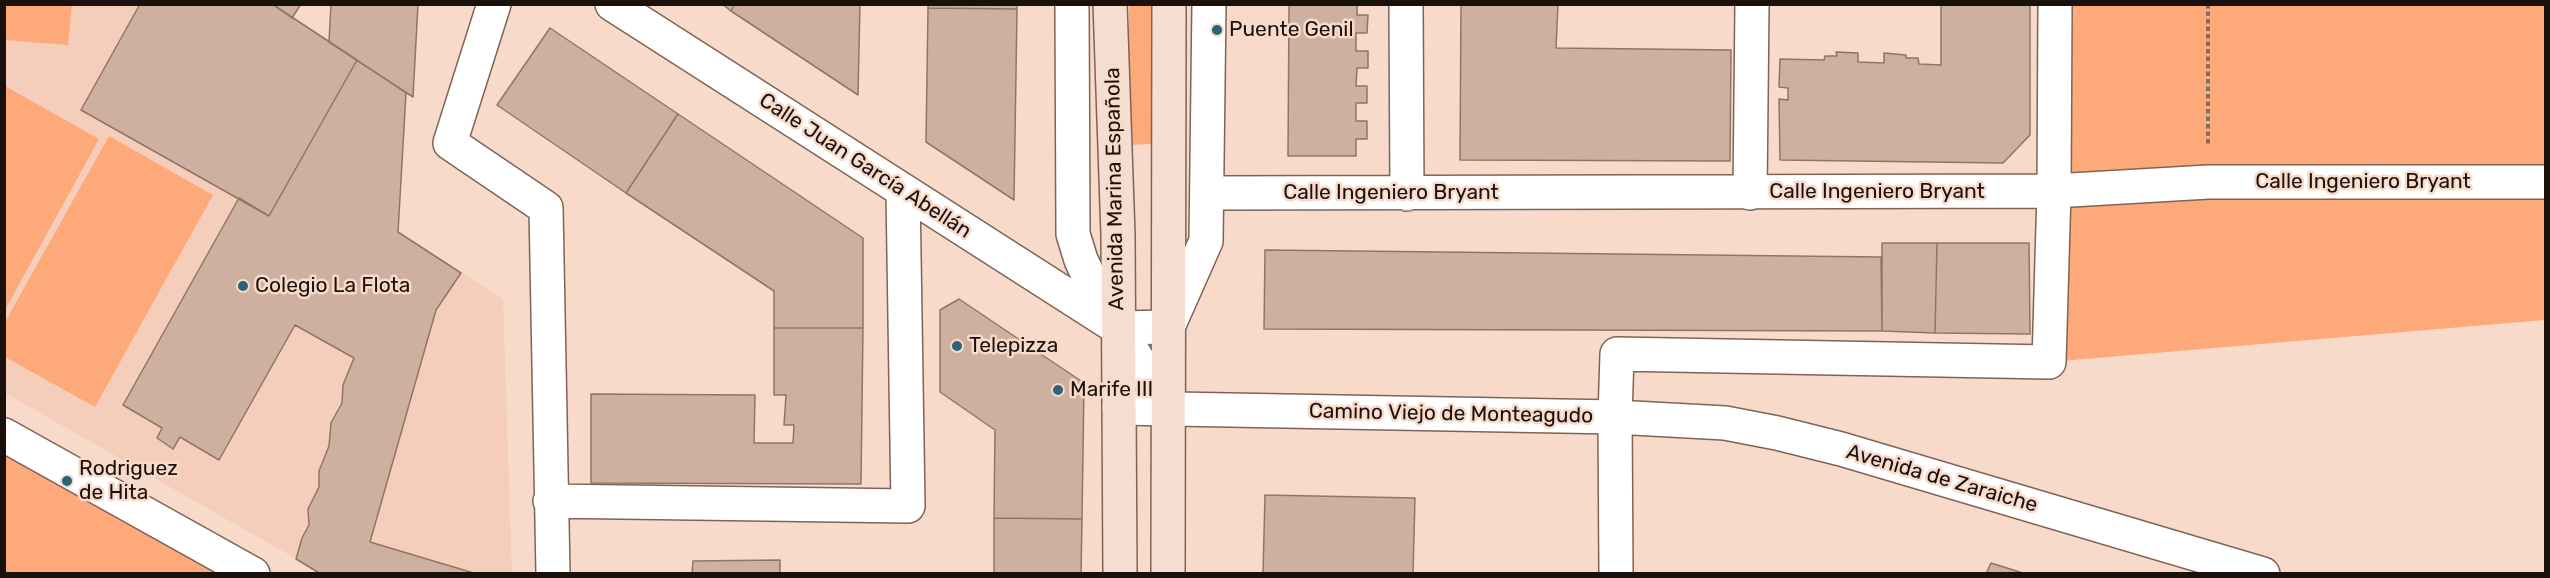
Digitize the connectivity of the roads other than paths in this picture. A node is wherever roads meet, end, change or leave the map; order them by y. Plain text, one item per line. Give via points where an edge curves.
1 (494, 4) edge
2 (612, 4) edge
3 (1072, 4) edge
4 (1169, 4) edge
5 (1209, 4) edge
6 (1406, 4) edge
7 (1752, 4) edge
8 (2055, 4) edge
9 (1110, 7) edge
10 (1071, 114) junction
11 (2546, 182) edge
12 (2054, 191) junction
13 (903, 192) junction
14 (1208, 193) junction
15 (1750, 193) junction
16 (1407, 194) junction
17 (1168, 327) junction
18 (1118, 328) junction
19 (1119, 408) junction
20 (1167, 409) junction
21 (1615, 417) junction
22 (4, 435) edge
23 (550, 501) junction
24 (2166, 560) edge
25 (253, 573) edge
26 (553, 573) edge
27 (1120, 573) edge
28 (1168, 573) edge
29 (1616, 573) edge
30 (2263, 573) edge

1 - 23 street via 450,143 546,208
2 - 13 street, Calle Juan García Abellán
3 - 10 street, Avenida Marina Española
4 - 17 main road
5 - 14 street
6 - 16 street
7 - 15 street
8 - 12 street
9 - 10 street
9 - 18 main road, Avenida Marina Española
10 - 18 street, Avenida Marina Española via 1073,234 1096,292
11 - 12 street, Calle Ingeniero Bryant via 2208,182
12 - 15 street, Calle Ingeniero Bryant
12 - 21 street via 2049,362 1617,354
13 - 18 street, Calle Juan García Abellán
13 - 23 street via 908,506
14 - 16 street, Calle Ingeniero Bryant
14 - 17 street via 1206,241
15 - 16 street, Calle Ingeniero Bryant
17 - 18 street
17 - 20 main road
18 - 19 main road
18 - 20 street
19 - 20 street, Camino Viejo de Monteagudo
19 - 27 main road
20 - 21 street, Camino Viejo de Monteagudo
20 - 28 main road
21 - 24 street, Avenida de Zaraiche via 1725,423 1777,433
21 - 29 street, Camino Viejo de Monteagudo
22 - 25 street
23 - 26 street
24 - 30 street, Avenida de Zaraiche

